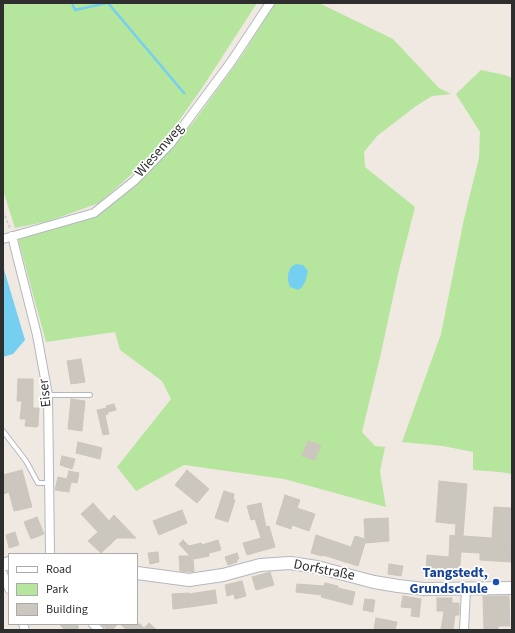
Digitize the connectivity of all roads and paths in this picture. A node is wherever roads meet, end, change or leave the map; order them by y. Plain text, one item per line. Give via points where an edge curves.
1 (270, 3) edge
2 (3, 211) edge
3 (12, 236) junction
4 (3, 239) edge
5 (48, 395) junction
6 (90, 395) dead end
7 (3, 431) edge
8 (8, 438) junction
9 (3, 440) edge
10 (49, 483) junction
11 (50, 553) edge
12 (138, 573) edge
13 (3, 574) edge
14 (8, 586) edge
15 (512, 588) edge
16 (466, 589) junction
17 (464, 630) edge

1 - 3 street, Wiesenweg via 231,62 170,144 134,181 94,213
2 - 3 path
3 - 4 street, Wiesenweg
3 - 5 street, Eiser via 37,335
5 - 6 lane
5 - 10 street, Eiser
7 - 8 lane
8 - 9 lane
8 - 10 lane via 26,461 38,483
10 - 11 street, Eiser
12 - 16 main road, Dorfstraße via 189,580 223,575 260,565 290,564 317,567 398,586
13 - 14 street
15 - 16 main road, Dorfstraße
16 - 17 street

